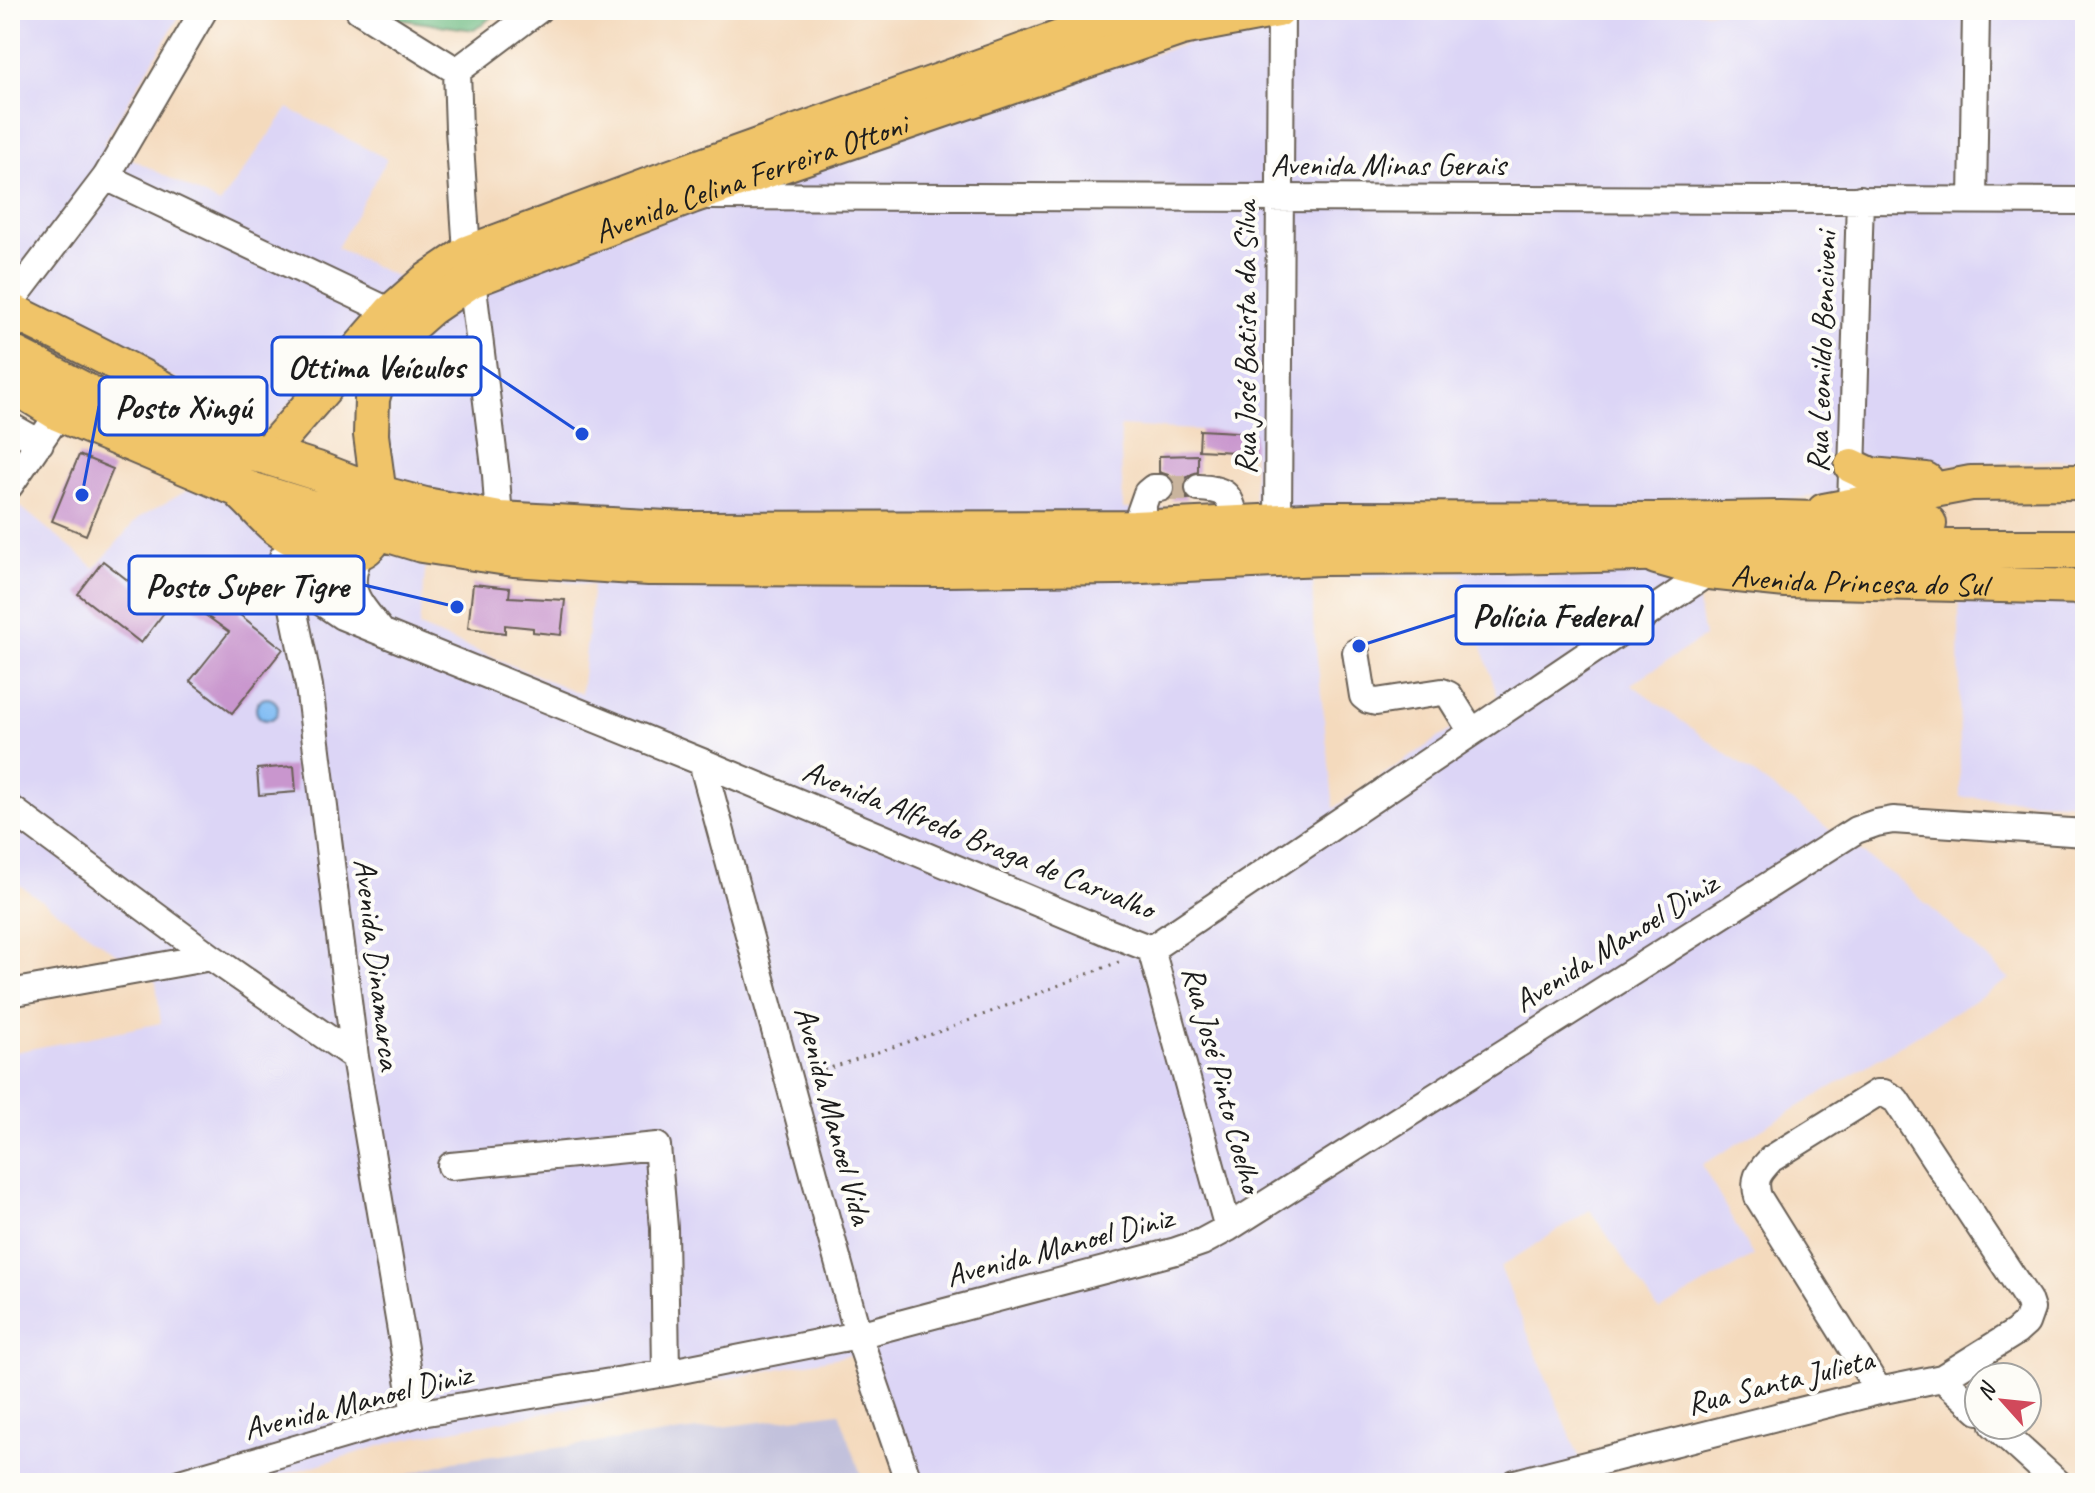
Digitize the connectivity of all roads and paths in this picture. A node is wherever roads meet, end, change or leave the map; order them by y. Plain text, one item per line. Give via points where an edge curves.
1 (204, 10) edge
2 (359, 10) edge
3 (538, 10) edge
4 (1149, 10) edge
5 (1279, 10) edge
6 (1976, 10) edge
7 (457, 71) junction
8 (106, 177) junction
9 (692, 196) junction
10 (1280, 198) junction
11 (1860, 199) junction
12 (1973, 200) junction
13 (2085, 201) edge
14 (470, 266) junction
15 (10, 303) edge
16 (10, 310) edge
17 (391, 312) junction
18 (10, 354) edge
19 (10, 381) edge
20 (60, 412) junction
21 (10, 426) edge
22 (40, 443) junction
23 (261, 454) junction
24 (1852, 466) junction
25 (2085, 482) edge
26 (1971, 483) junction
27 (10, 485) edge
28 (237, 487) junction
29 (1160, 488) dead end
30 (1199, 488) tunnel mouth
31 (1851, 507) junction
32 (1780, 520) junction
33 (499, 521) junction
34 (1278, 523) junction
35 (372, 524) junction
36 (1238, 525) junction
37 (2085, 528) edge
38 (1134, 530) junction
39 (278, 540) junction
40 (2085, 549) edge
41 (1638, 552) junction
42 (1709, 572) junction
43 (2085, 587) edge
44 (381, 631) junction
45 (1356, 652) dead end
46 (1472, 732) junction
47 (702, 762) junction
48 (10, 808) edge
49 (2085, 833) edge
50 (1151, 949) junction
51 (211, 957) junction
52 (10, 993) edge
53 (355, 1057) junction
54 (790, 1081) junction
55 (451, 1166) dead end
56 (1228, 1228) junction
57 (858, 1335) junction
58 (666, 1373) junction
59 (1942, 1378) junction
60 (1879, 1391) junction
61 (1963, 1397) edge
62 (415, 1414) junction
63 (2012, 1441) edge
64 (180, 1483) edge
65 (909, 1483) edge
66 (1515, 1483) edge
67 (2058, 1483) edge

1 - 8 street
2 - 7 street
3 - 7 street
4 - 14 main road, Avenida Celina Ferreira Ottoni via 657,182
5 - 9 main road, Avenida Celina Ferreira Ottoni via 1182,28
5 - 10 street, Rua José Batista da Silva
6 - 12 street
7 - 14 street
8 - 15 street
8 - 17 street
9 - 10 street, Avenida Minas Gerais
9 - 14 main road, Avenida Celina Ferreira Ottoni
10 - 11 street, Avenida Minas Gerais
10 - 34 street, Rua José Batista da Silva
11 - 12 street, Avenida Minas Gerais
11 - 24 street, Rua Leonildo Benciveni
12 - 13 street, Avenida Minas Gerais
14 - 17 main road, Avenida Celina Ferreira Ottoni via 426,281
14 - 33 street
14 - 35 main road, Avenida Celina Ferreira Ottoni via 406,330 382,365 372,399
16 - 23 main road via 168,390
17 - 23 main road, Avenida Celina Ferreira Ottoni
18 - 23 highway via 177,437
19 - 20 highway
20 - 22 street
20 - 28 highway
21 - 22 street
22 - 27 street
23 - 35 highway via 317,471
24 - 26 main road via 1891,478
24 - 31 street, Rua Leonildo Benciveni
25 - 26 main road, Avenida Princesa do Sul
26 - 31 main road, Avenida Princesa do Sul
28 - 35 highway
28 - 39 highway
29 - 38 street via 1147,493
30 - 36 street via 1227,495
31 - 32 main road, Avenida Princesa do Sul
32 - 34 highway
32 - 37 highway
33 - 35 highway via 425,507
33 - 38 highway via 685,531
34 - 36 highway
35 - 39 highway via 348,552
35 - 41 highway via 422,543 514,557 649,566 1119,565
35 - 44 street via 351,579 353,592
36 - 38 highway
39 - 44 street, Avenida Alfredo Braga de Carvalho via 303,584 327,607
39 - 53 street, Avenida Dinamarca via 309,686
40 - 41 highway
41 - 42 main road, Avenida Princesa do Sul
42 - 43 main road, Avenida Princesa do Sul via 1786,580
42 - 46 street, Avenida Alfredo Braga de Carvalho
44 - 47 street, Avenida Alfredo Braga de Carvalho
45 - 46 street via 1368,700 1442,692
46 - 50 street, Avenida Alfredo Braga de Carvalho
47 - 50 street, Avenida Alfredo Braga de Carvalho
47 - 54 street, Avenida Manoel Vida
48 - 51 street
49 - 56 street, Avenida Manoel Diniz via 1893,820 1856,830
50 - 54 path via 947,1029
50 - 56 street, Rua José Pinto Coelho
51 - 52 street
51 - 53 street
53 - 62 street, Avenida Dinamarca
54 - 57 street, Avenida Manoel Vida
55 - 58 street via 657,1146
56 - 57 street, Avenida Manoel Diniz via 1176,1251
57 - 58 street, Avenida Manoel Diniz
57 - 65 street, Avenida Manoel Vida
58 - 62 street, Avenida Manoel Diniz
59 - 60 street, Rua Santa Julieta
59 - 60 street, Rua Santa Julieta via 2016,1332 2031,1309 1896,1100 1877,1093 1771,1159 1755,1184 1758,1197
59 - 61 street
60 - 66 street, Rua Santa Julieta
62 - 64 street, Avenida Manoel Diniz
63 - 67 street

